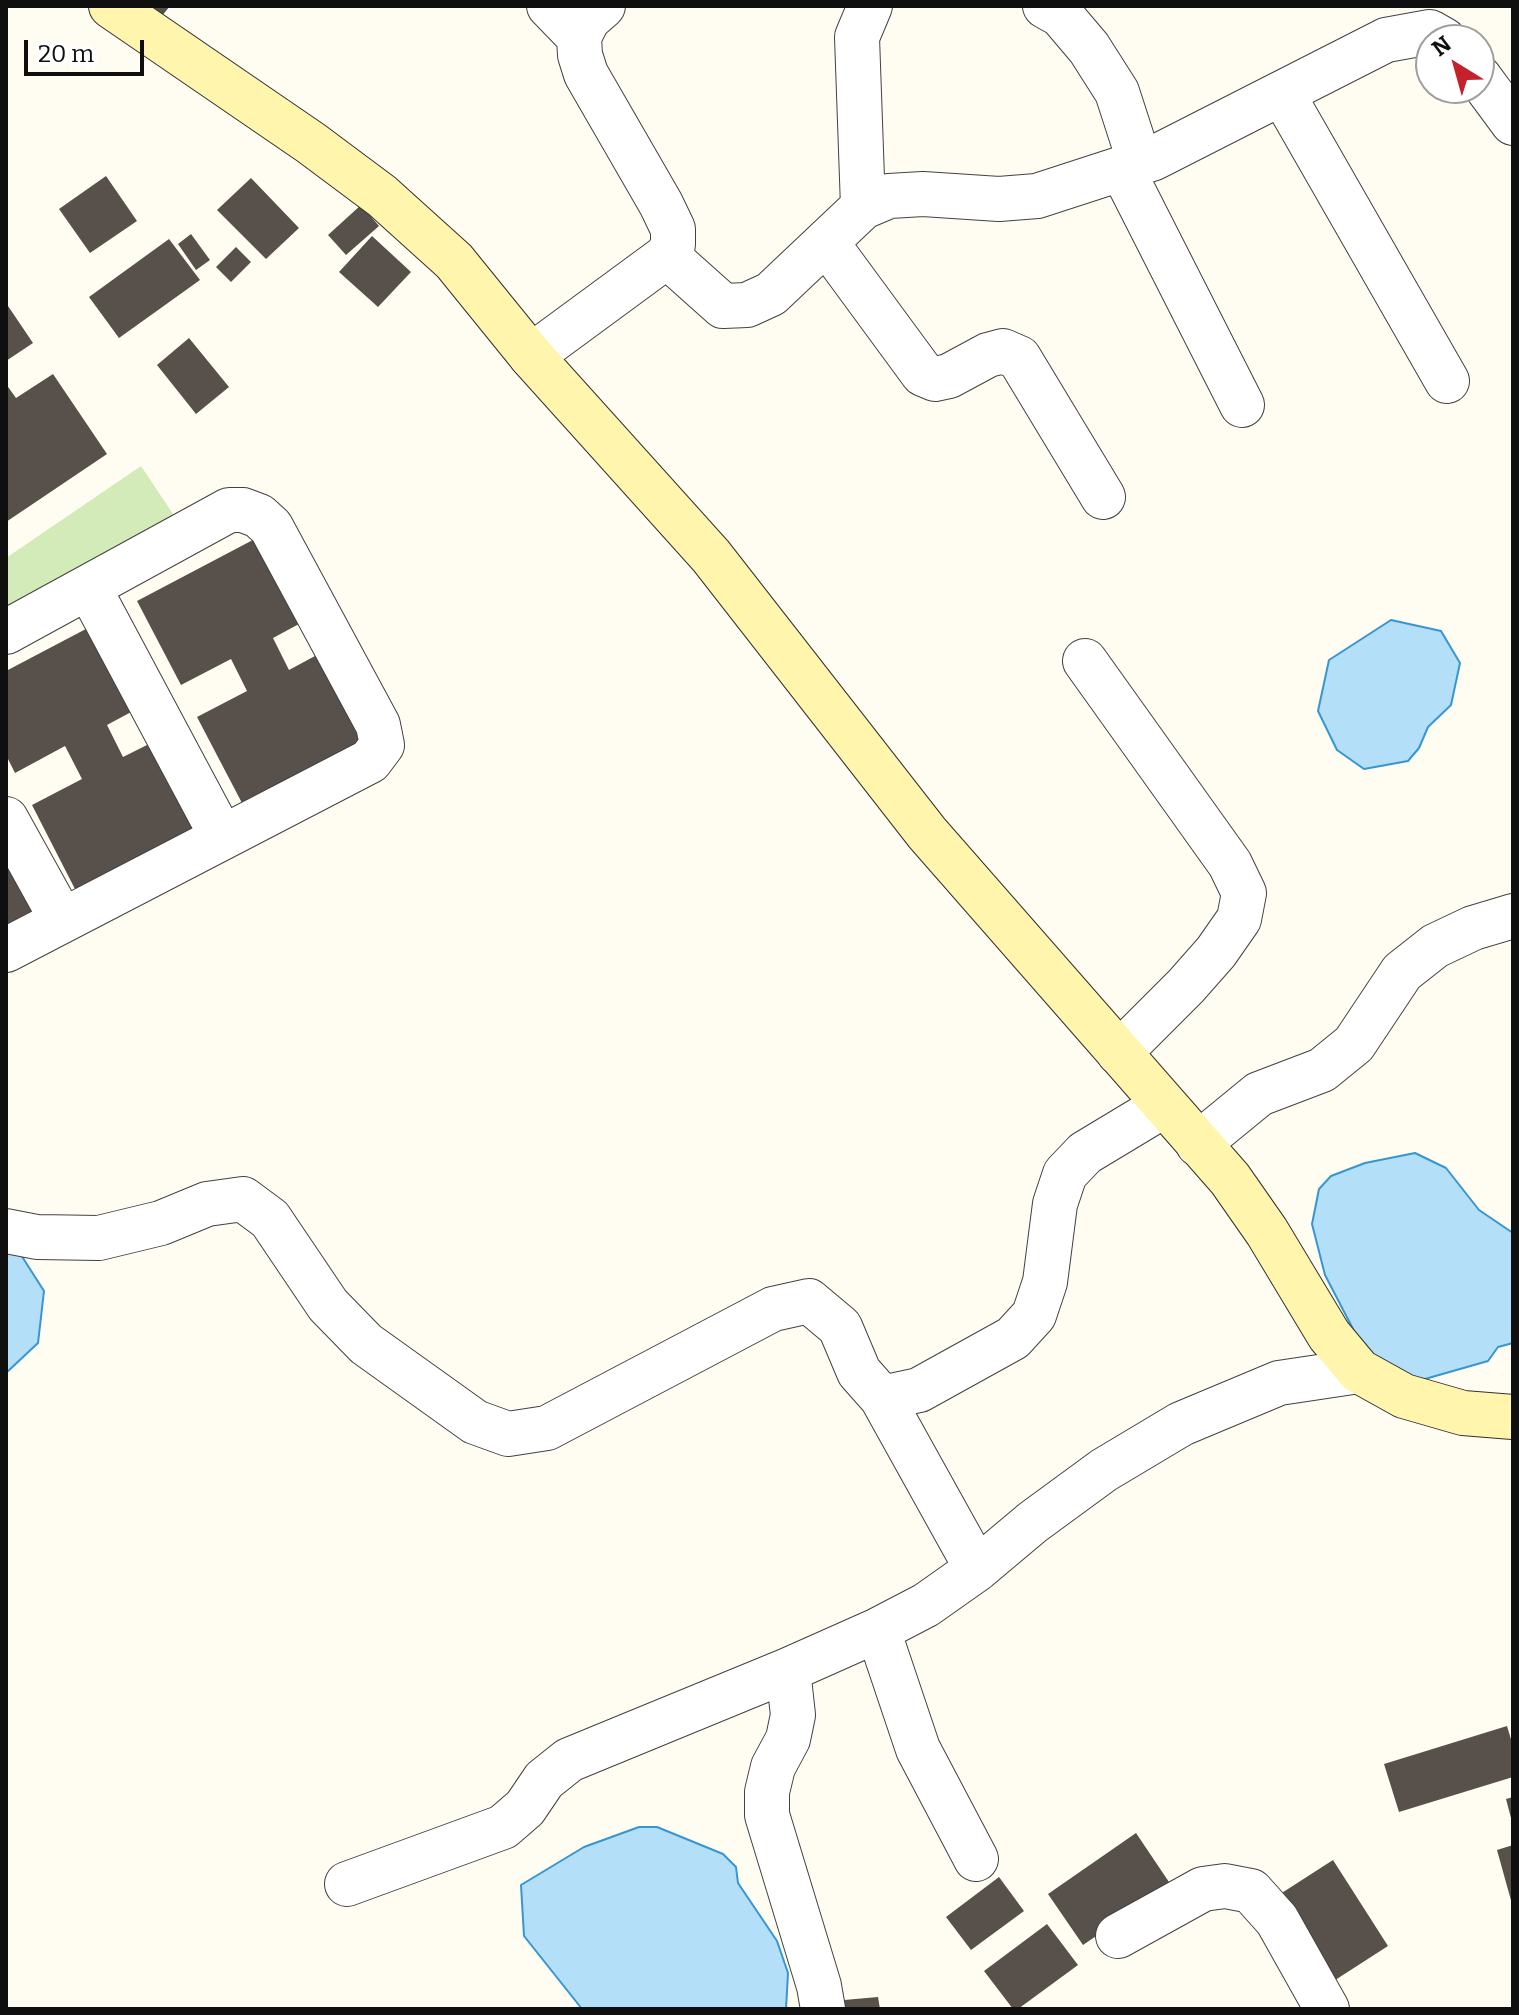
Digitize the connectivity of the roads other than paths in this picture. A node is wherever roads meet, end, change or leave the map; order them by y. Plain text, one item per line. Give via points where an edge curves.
1 (111, 6) edge
2 (549, 6) edge
3 (870, 6) edge
4 (1045, 6) edge
5 (591, 21) edge
6 (1415, 35) edge
7 (1282, 93) junction
8 (1495, 99) edge
9 (1513, 123) edge
10 (1131, 166) junction
11 (863, 207) junction
12 (826, 242) junction
13 (667, 256) junction
14 (531, 356) junction
15 (1447, 381) dead end
16 (1242, 405) dead end
17 (1103, 497) dead end
18 (89, 588) junction
19 (6, 632) edge
20 (1085, 661) dead end
21 (6, 819) edge
22 (222, 837) junction
23 (1513, 916) edge
24 (62, 920) junction
25 (6, 950) edge
26 (1119, 1053) junction
27 (1163, 1106) junction
28 (1198, 1144) junction
29 (6, 1231) edge
30 (1359, 1371) junction
31 (882, 1398) junction
32 (1513, 1417) edge
33 (977, 1569) junction
34 (878, 1630) junction
35 (788, 1670) junction
36 (976, 1859) dead end
37 (347, 1884) dead end
38 (1118, 1936) dead end
39 (823, 2009) edge
40 (1327, 2009) edge

1 - 14 street via 382,196 454,261
2 - 5 street
3 - 11 street via 857,37
4 - 10 street via 1061,15 1089,48 1117,92
5 - 13 street via 580,55 586,74 673,229
6 - 7 street via 1386,40
7 - 10 street
7 - 15 street
8 - 9 street
10 - 11 street via 1037,196 889,196
10 - 16 street
11 - 12 street
12 - 13 street via 771,294 747,305 723,306
12 - 17 street via 923,374 935,379 949,376 1003,351 1019,358
13 - 14 street
14 - 26 street via 711,556 927,833
18 - 19 street
18 - 22 street
18 - 22 street via 229,510 259,516 271,527 378,725 382,745 370,761
20 - 26 street via 1230,864 1244,893 1239,919 1216,952
21 - 24 street
22 - 24 street
23 - 28 street via 1435,946 1402,972 1354,1044 1322,1070 1259,1094
24 - 25 street
26 - 27 street
27 - 28 street
27 - 31 street via 1085,1153 1065,1174 1055,1204 1045,1282 1034,1315 1013,1338 919,1390
28 - 30 street via 1260,1221 1329,1335
29 - 31 street via 99,1238 161,1223 207,1204 243,1199 270,1219 328,1305 366,1344 475,1422 508,1434 547,1428 773,1309 809,1301 840,1327 859,1372
30 - 32 street via 1433,1405
30 - 33 street via 1279,1383 1181,1424 1104,1470
31 - 33 street
33 - 34 street
34 - 35 street
34 - 36 street via 918,1749
35 - 37 street via 569,1760 503,1827
35 - 39 street via 793,1715 773,1767 767,1815
38 - 40 street via 1203,1889 1251,1891 1277,1920

